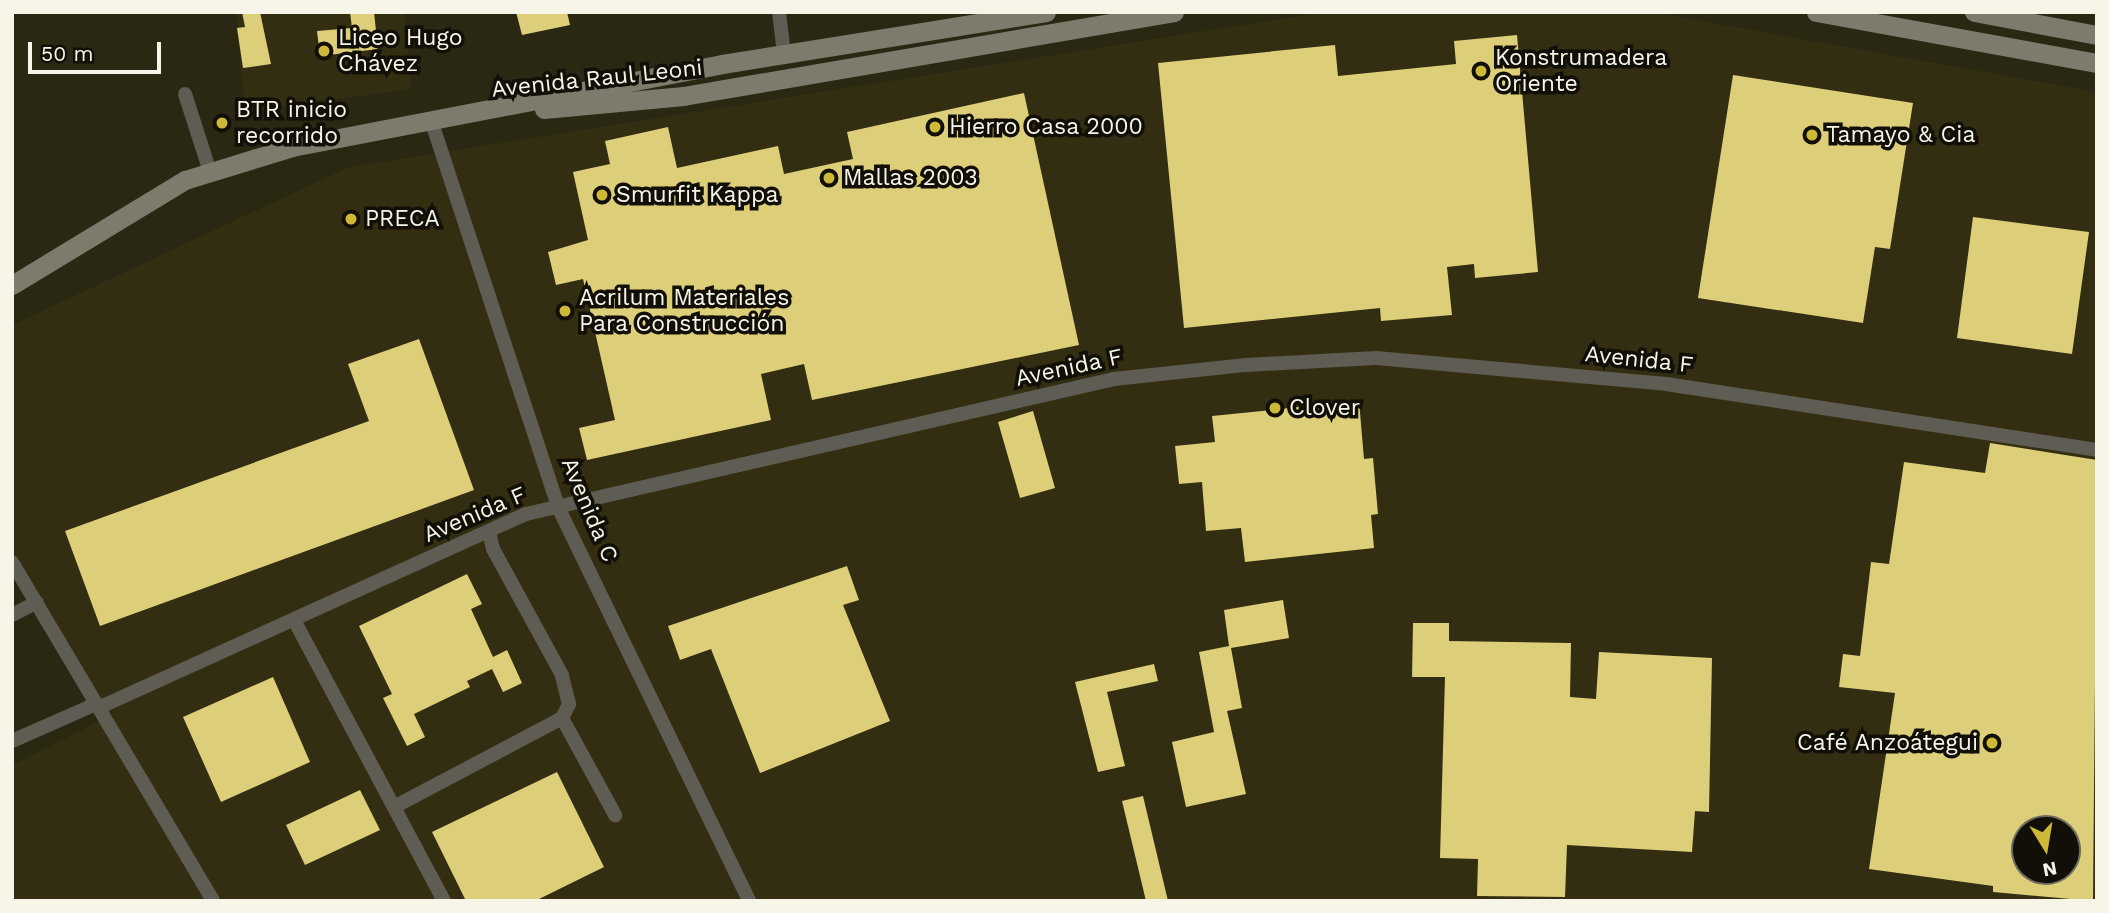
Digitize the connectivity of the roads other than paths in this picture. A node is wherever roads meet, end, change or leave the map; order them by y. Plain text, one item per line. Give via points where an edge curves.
1 (779, 12) edge
2 (1046, 12) edge
3 (1174, 12) edge
4 (1816, 12) edge
5 (1974, 12) edge
6 (2097, 35) edge
7 (784, 54) junction
8 (2097, 63) edge
9 (185, 94) dead end
10 (432, 120) junction
11 (210, 172) junction
12 (12, 285) edge
13 (2097, 450) edge
14 (558, 507) junction
15 (489, 532) junction
16 (12, 562) edge
17 (37, 603) junction
18 (12, 615) edge
19 (294, 620) junction
20 (97, 706) junction
21 (562, 718) junction
22 (12, 741) edge
23 (394, 807) junction
24 (615, 815) dead end
25 (213, 901) edge
26 (444, 901) edge
27 (749, 901) edge

1 - 7 street
2 - 7 main road, Avenida Raul Leoni
3 - 10 main road, Avenida Raul Leoni via 683,96
4 - 8 main road
5 - 6 main road
7 - 10 main road, Avenida Raul Leoni
9 - 11 street
10 - 11 main road via 292,148
10 - 14 street, Avenida C
11 - 12 main road via 185,180
13 - 14 street, Avenida F via 1666,384 1376,358 1114,379
14 - 15 street, Avenida F via 526,514
14 - 27 street, Avenida C
15 - 19 street, Avenida F
15 - 21 street via 493,549 562,675 569,704
16 - 17 street
17 - 18 street
17 - 20 street
19 - 20 street, Avenida F
19 - 23 street
20 - 22 street, Avenida F
20 - 25 street
21 - 23 street
21 - 24 street
23 - 26 street

